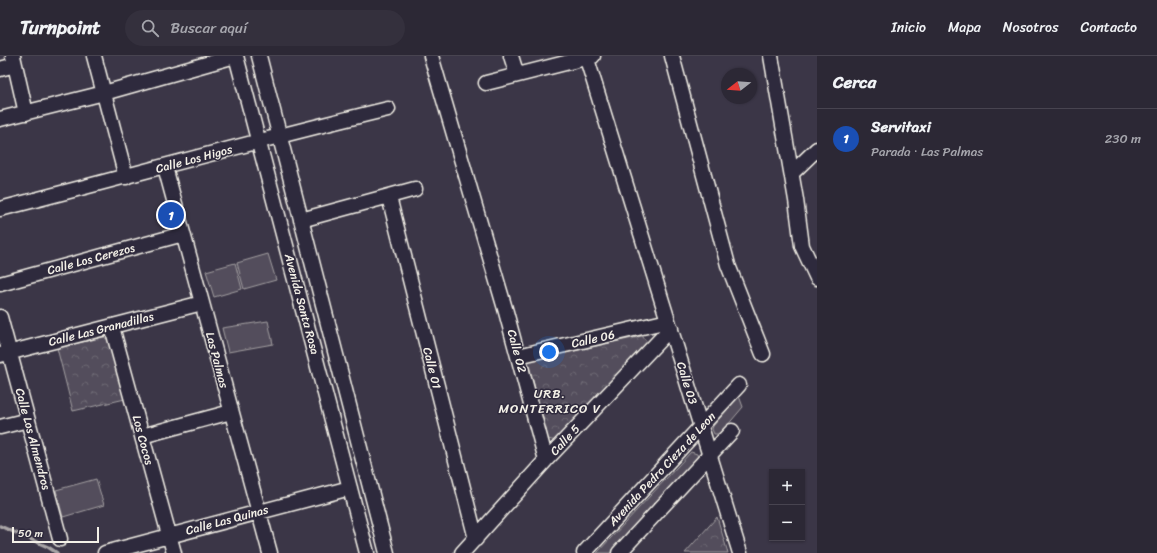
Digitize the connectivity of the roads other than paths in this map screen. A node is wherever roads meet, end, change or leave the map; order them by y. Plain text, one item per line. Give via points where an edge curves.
1 (94, 56) edge
2 (236, 56) edge
3 (259, 56) edge
4 (431, 56) edge
5 (511, 56) edge
6 (589, 56) edge
7 (672, 56) edge
8 (772, 56) edge
9 (14, 61) edge
10 (0, 69) edge
11 (517, 75) junction
12 (486, 83) dead end
13 (104, 93) junction
14 (388, 109) dead end
15 (26, 113) junction
16 (0, 119) edge
17 (279, 135) junction
18 (259, 141) junction
19 (817, 149) edge
20 (165, 167) junction
21 (792, 173) junction
22 (126, 177) junction
23 (415, 189) dead end
24 (389, 197) junction
25 (0, 209) edge
26 (301, 220) junction
27 (183, 234) junction
28 (817, 278) edge
29 (0, 284) edge
30 (202, 303) junction
31 (0, 317) edge
32 (669, 325) junction
33 (112, 327) junction
34 (5, 354) edge
35 (762, 354) dead end
36 (518, 356) junction
37 (739, 385) dead end
38 (231, 412) junction
39 (28, 420) junction
40 (0, 427) edge
41 (701, 427) junction
42 (732, 432) dead end
43 (142, 436) junction
44 (710, 456) junction
45 (546, 460) junction
46 (350, 488) junction
47 (258, 512) junction
48 (169, 536) junction
49 (60, 539) dead end
50 (476, 539) junction
51 (105, 553) edge
52 (174, 553) edge
53 (270, 553) edge
54 (367, 553) edge
55 (387, 553) edge
56 (462, 553) edge
57 (584, 553) edge
58 (619, 553) edge
59 (740, 553) edge

1 - 13 street
2 - 13 street
2 - 18 street, Avenida Santa Rosa
3 - 17 street, Avenida Santa Rosa
4 - 36 street, Calle 02
5 - 11 street
6 - 11 street
6 - 32 street, Calle 03
7 - 35 street via 728,265
8 - 21 street
9 - 10 street
9 - 15 street
11 - 12 street
13 - 15 street
13 - 22 street
14 - 17 street, Calle Los Higos
15 - 16 street
17 - 18 street, Calle Los Higos
17 - 26 street, Avenida Santa Rosa
18 - 20 street, Calle Los Higos
18 - 46 street, Avenida Santa Rosa
19 - 21 street
20 - 22 street, Calle Los Higos
20 - 27 street, Las Palmas
21 - 28 street via 802,246
22 - 25 street, Calle Los Higos
23 - 24 street
24 - 26 street
24 - 50 street, Calle 01
26 - 55 street, Avenida Santa Rosa
27 - 29 street, Calle Los Cerezos
27 - 30 street, Las Palmas
30 - 33 street, Calle Las Granadillas
30 - 38 street, Las Palmas
31 - 34 street, Calle Los Almendros
32 - 36 street, Calle 06
32 - 41 street, Calle 03
32 - 45 street, Calle 5
33 - 34 street, Calle Las Granadillas
33 - 43 street, Los Cocos
34 - 39 street, Calle Los Almendros
36 - 45 street, Calle 02
37 - 41 street, Avenida Pedro Cieza de Leon
38 - 43 street
38 - 47 street, Las Palmas
39 - 40 street
39 - 49 street, Calle Los Almendros
41 - 44 street, Calle 03
41 - 57 street, Avenida Pedro Cieza de Leon
42 - 44 street
43 - 48 street, Los Cocos
44 - 58 street
44 - 59 street, Calle 03
45 - 50 street, Calle 5
46 - 47 street, Calle Las Quinas
46 - 54 street, Avenida Santa Rosa
47 - 48 street, Calle Las Quinas
47 - 53 street, Las Palmas
48 - 51 street, Calle Las Quinas
48 - 52 street, Los Cocos
50 - 56 street, Calle 5

